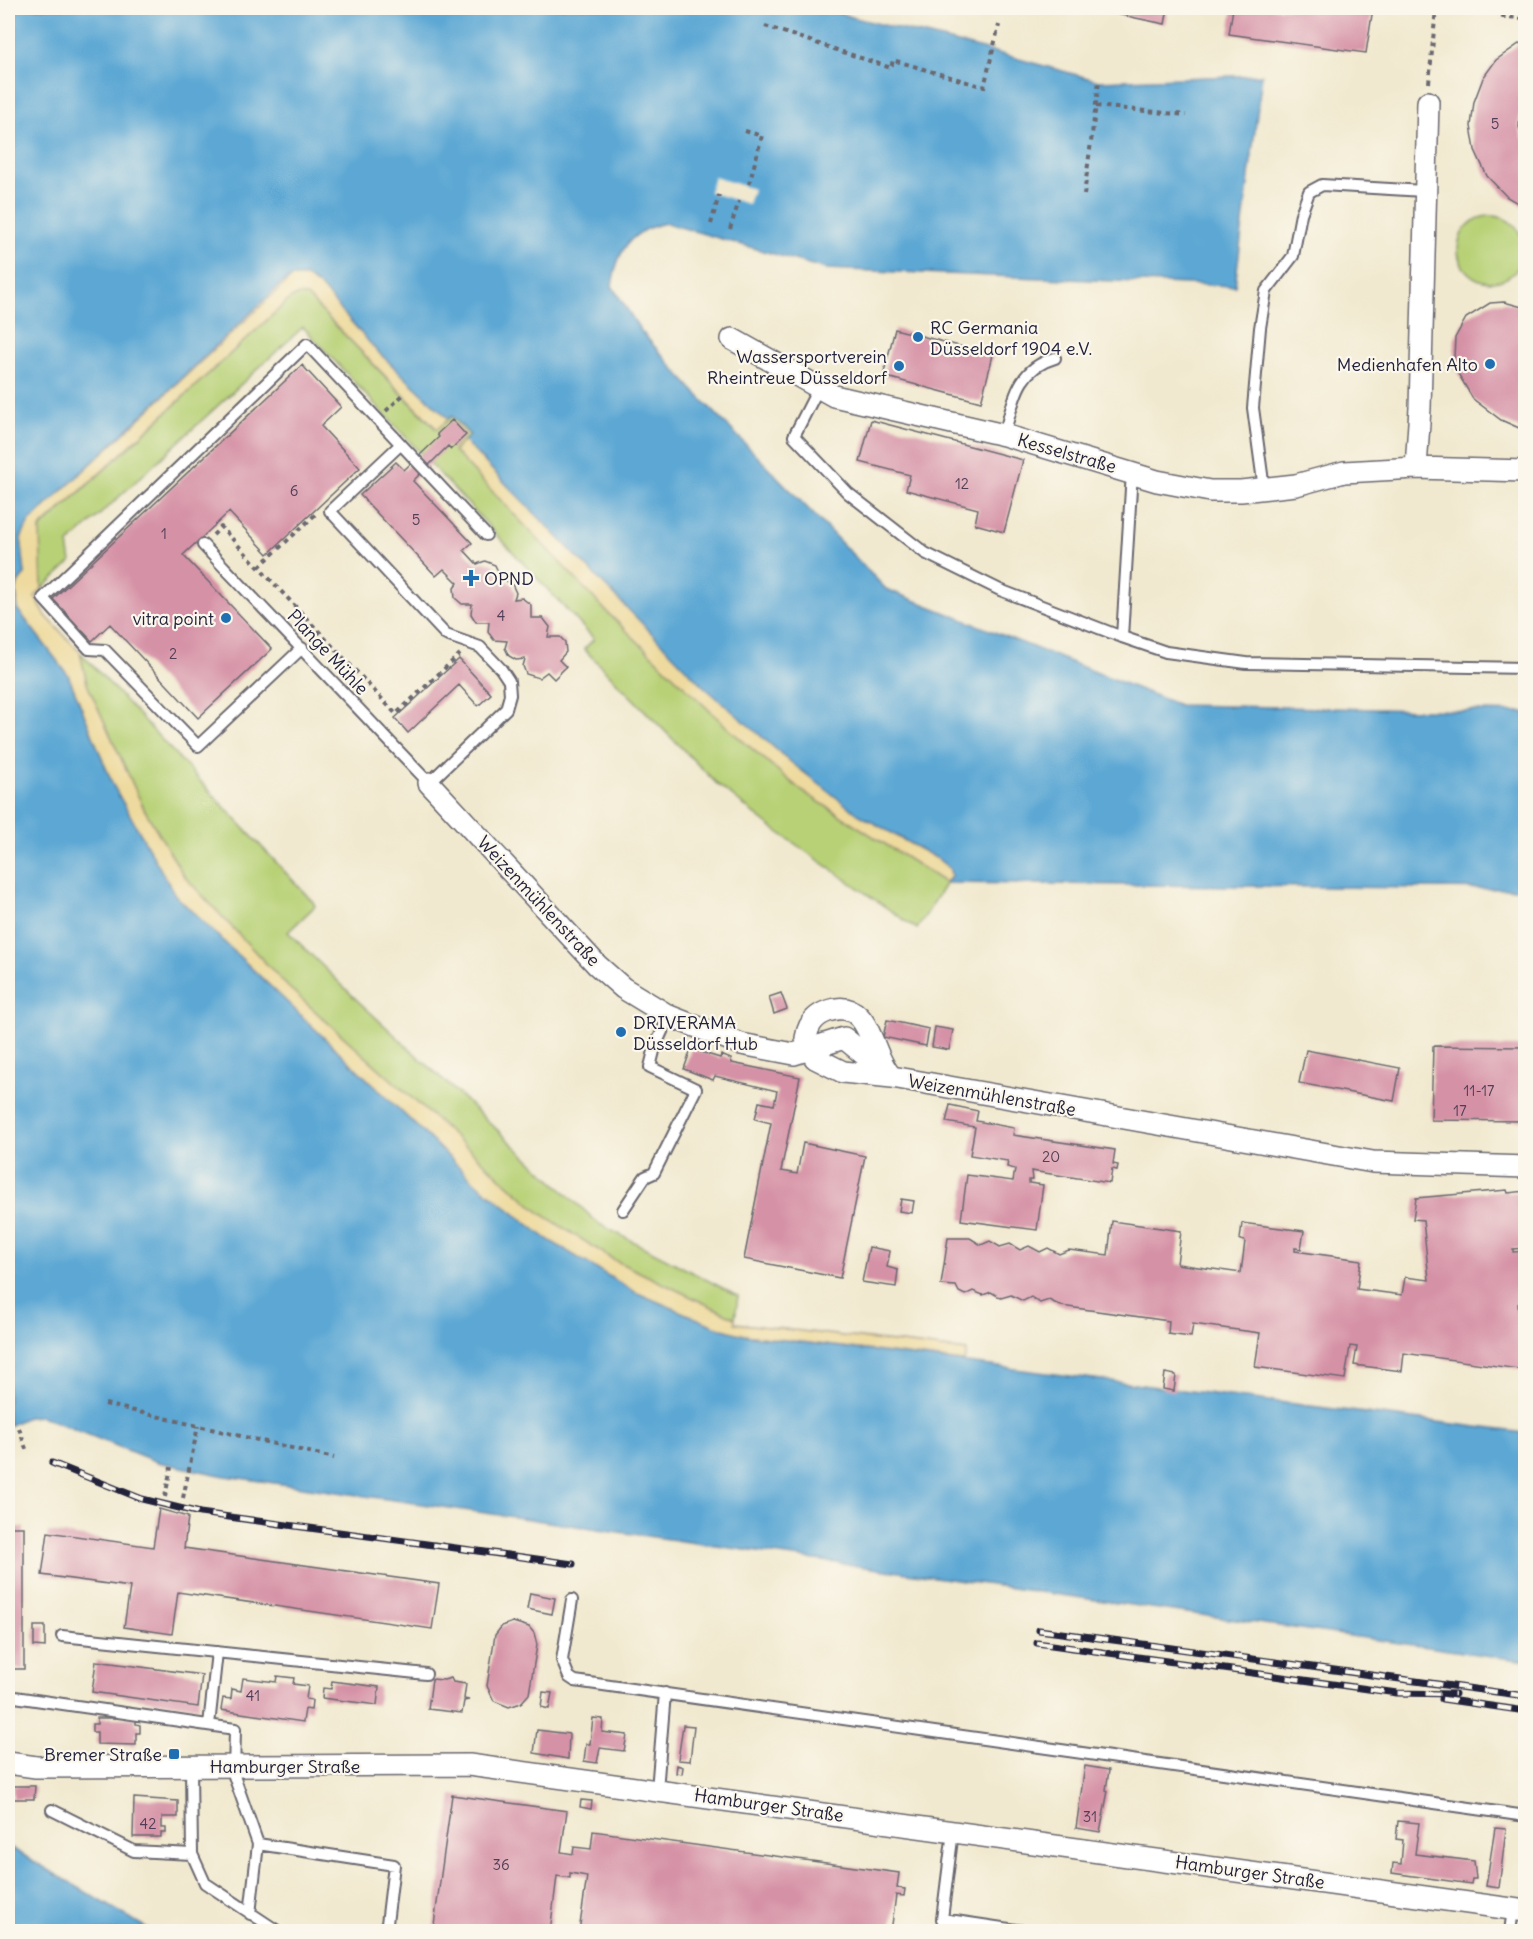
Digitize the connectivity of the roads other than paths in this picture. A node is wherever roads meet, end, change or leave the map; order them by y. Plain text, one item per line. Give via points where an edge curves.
1 (1428, 102) road end
2 (1424, 191) junction
3 (732, 339) dead end
4 (1055, 358) dead end
5 (818, 390) junction
6 (1004, 435) junction
7 (401, 444) junction
8 (1416, 468) junction
9 (1526, 471) edge
10 (1132, 472) junction
11 (1264, 489) junction
12 (486, 535) dead end
13 (203, 544) dead end
14 (1122, 637) junction
15 (302, 648) junction
16 (1526, 668) edge
17 (429, 783) junction
18 (669, 1016) junction
19 (809, 1049) junction
20 (892, 1077) junction
21 (1526, 1167) edge
22 (622, 1210) dead end
23 (572, 1600) dead end
24 (62, 1636) dead end
25 (217, 1652) junction
26 (426, 1674) dead end
27 (665, 1693) junction
28 (8, 1696) edge
29 (209, 1725) junction
30 (8, 1763) edge
31 (234, 1766) junction
32 (190, 1767) junction
33 (657, 1790) junction
34 (52, 1810) dead end
35 (1526, 1816) edge
36 (953, 1831) junction
37 (258, 1844) junction
38 (192, 1854) junction
39 (1520, 1910) edge
40 (250, 1914) junction
41 (279, 1932) edge
42 (386, 1932) edge
43 (1030, 1932) edge
44 (1510, 1932) edge

1 - 2 street
2 - 8 street
2 - 11 lane via 1322,185 1309,192 1293,256 1266,291 1260,328 1253,408
3 - 5 street, Kesselstraße
4 - 6 lane via 1035,365 1025,375
5 - 6 street, Kesselstraße
5 - 14 lane via 794,436 848,494 925,553 1000,590
6 - 10 street, Kesselstraße
7 - 12 lane
7 - 15 lane via 307,344 43,598 89,649 105,650 198,746
7 - 17 lane via 330,511 447,635 480,647 508,681 510,695 506,710
8 - 9 street, Kesselstraße
8 - 11 street, Kesselstraße via 1344,472
10 - 11 street, Kesselstraße via 1210,491
10 - 14 lane
13 - 15 lane, Plange Mühle
14 - 16 lane via 1166,652 1246,663
15 - 17 lane, Plange Mühle
17 - 18 street, Weizenmühlenstraße via 597,965 623,988
18 - 19 street, Weizenmühlenstraße via 741,1044 794,1054
18 - 22 lane via 650,1066 696,1089 654,1173 645,1177
19 - 20 street via 814,1058 831,1068
19 - 20 street, Weizenmühlenstraße via 844,1038
19 - 20 street via 806,1038 811,1023 825,1012 844,1009 865,1023 882,1067
20 - 21 street, Weizenmühlenstraße via 1372,1162
23 - 27 lane via 562,1660 569,1677
24 - 25 lane
25 - 26 lane
25 - 29 lane
27 - 33 lane
27 - 35 lane
28 - 29 lane
29 - 31 lane via 235,1729
30 - 32 street, Hamburger Straße via 36,1767
31 - 32 street, Hamburger Straße
31 - 33 street, Hamburger Straße via 469,1765
31 - 37 lane
32 - 38 lane
33 - 36 street, Hamburger Straße
34 - 38 lane via 135,1851
36 - 39 street, Hamburger Straße
36 - 43 lane via 942,1920
37 - 40 lane
37 - 42 lane via 394,1866
38 - 40 lane via 205,1884
39 - 44 lane
40 - 41 lane

